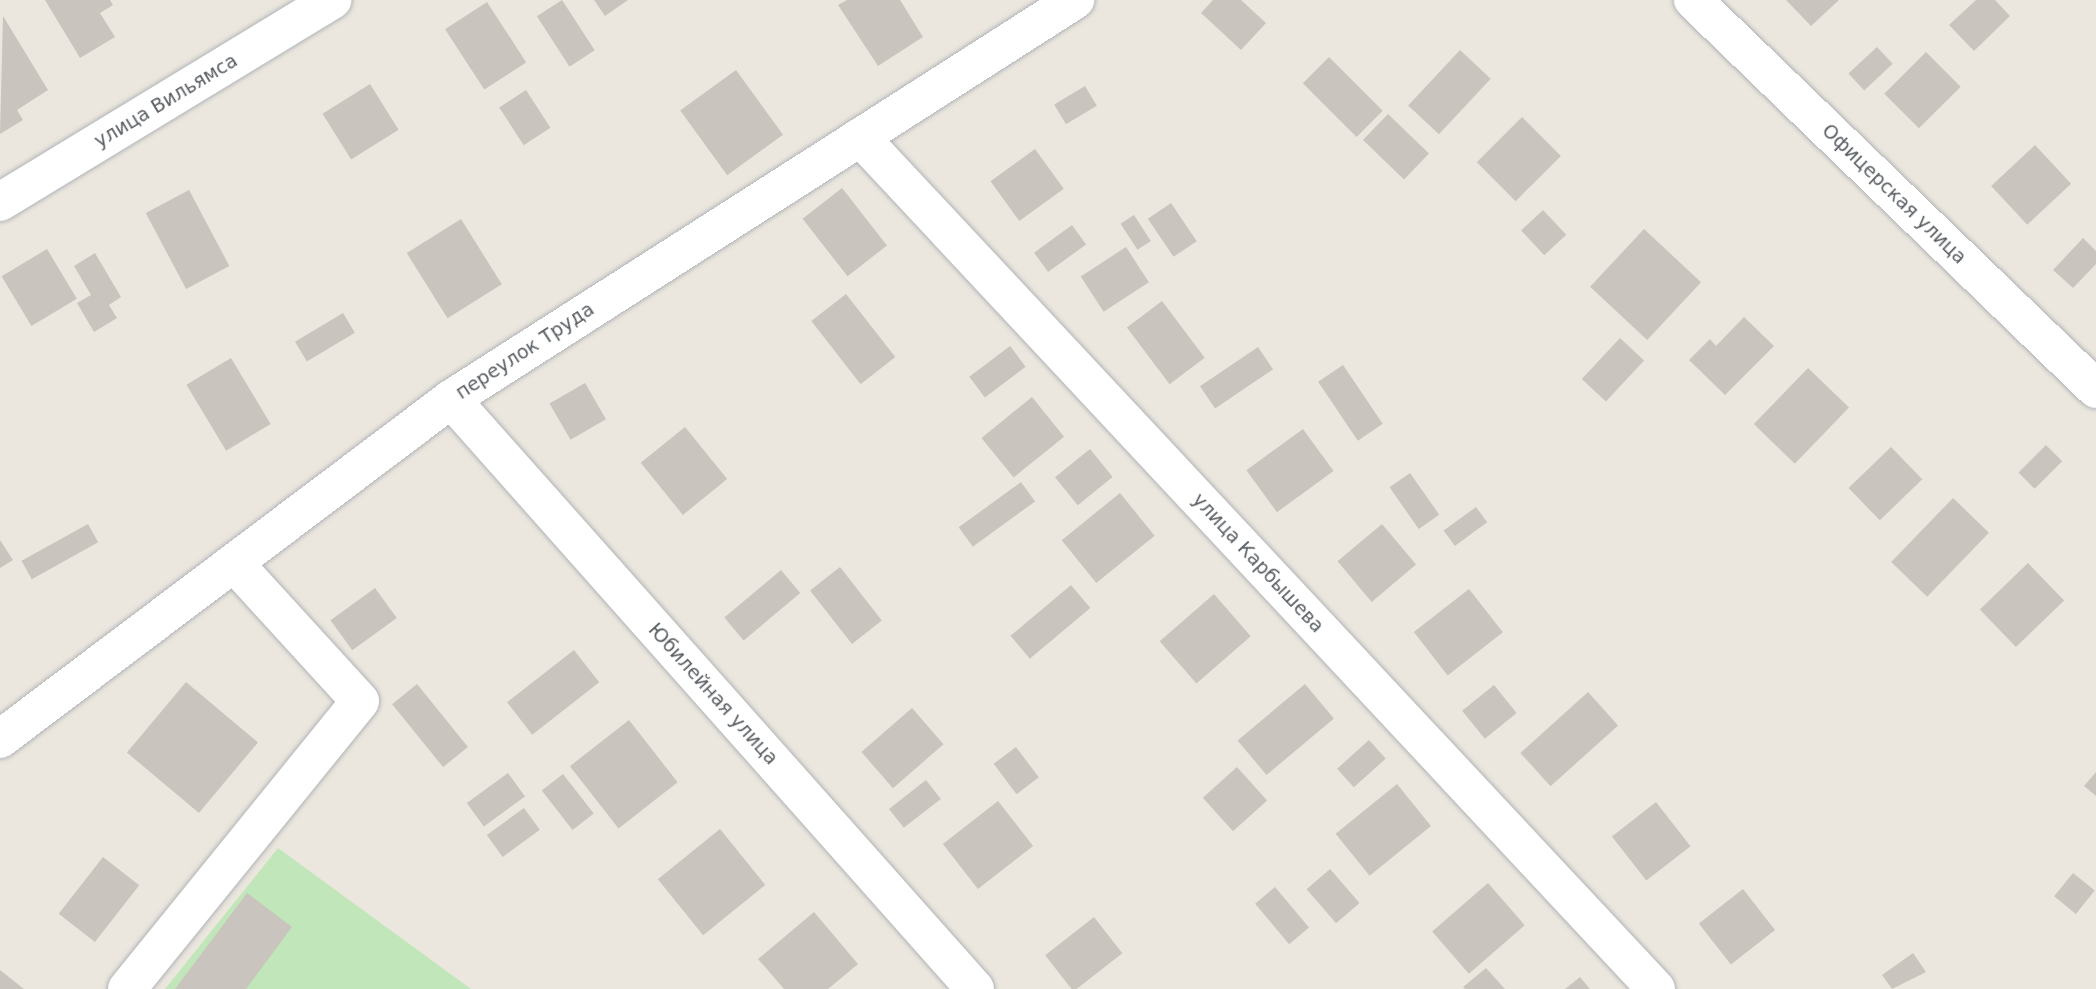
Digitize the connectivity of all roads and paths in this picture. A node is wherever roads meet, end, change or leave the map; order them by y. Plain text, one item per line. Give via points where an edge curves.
1 (332, 0) edge
2 (1075, 0) edge
3 (1693, 0) edge
4 (860, 137) junction
5 (0, 202) edge
6 (2096, 389) edge
7 (451, 399) junction
8 (236, 565) junction
9 (0, 739) edge
10 (127, 989) edge
11 (975, 989) edge
12 (1656, 989) edge

1 - 5 street, улица Вильямса
2 - 4 street, переулок Труда
3 - 6 street, Офицерская улица
4 - 7 street, переулок Труда
4 - 12 street, улица Карбышева
7 - 8 street, переулок Труда
7 - 11 street, Юбилейная улица
8 - 9 street, переулок Труда
8 - 10 street via 359,701

